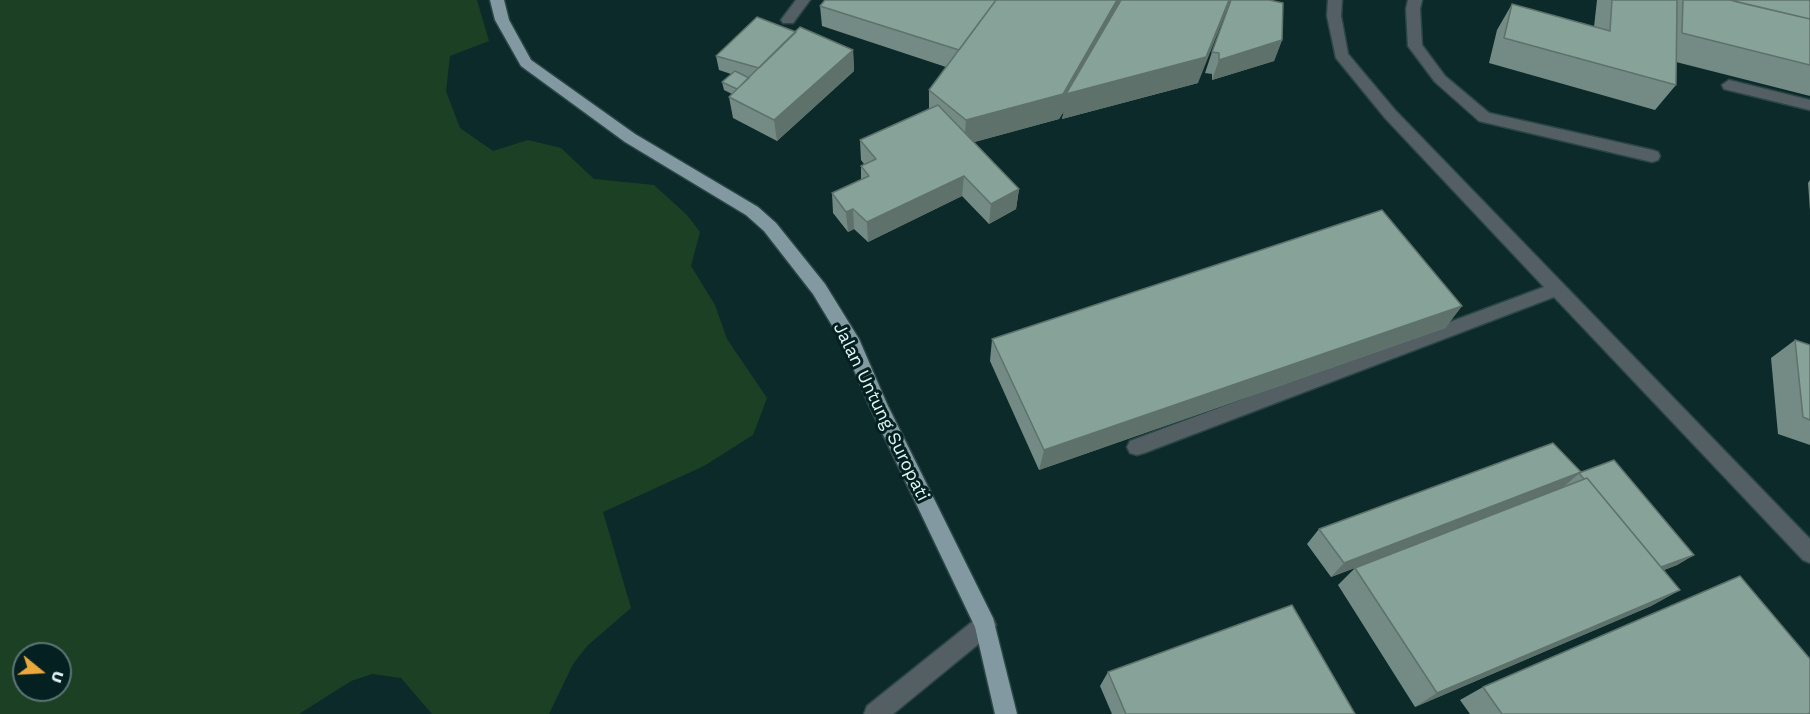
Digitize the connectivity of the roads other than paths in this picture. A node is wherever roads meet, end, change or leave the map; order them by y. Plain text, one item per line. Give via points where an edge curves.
1 (498, 0) edge
2 (803, 0) edge
3 (1335, 0) edge
4 (1415, 0) edge
5 (788, 20) dead end
6 (1729, 85) dead end
7 (1810, 105) edge
8 (1652, 156) dead end
9 (1557, 289) junction
10 (1137, 447) dead end
11 (1810, 553) edge
12 (984, 626) junction
13 (875, 714) edge
14 (1006, 714) edge

1 - 12 main road, Jalan Untung Suropati via 502,20 526,63 630,138 752,211 805,271 850,339
2 - 5 lane
3 - 9 lane via 1341,55 1390,114
4 - 8 lane via 1414,46 1440,79 1484,117
6 - 7 lane
9 - 10 lane
9 - 11 lane
12 - 13 lane
12 - 14 main road, Jalan Untung Suropati

